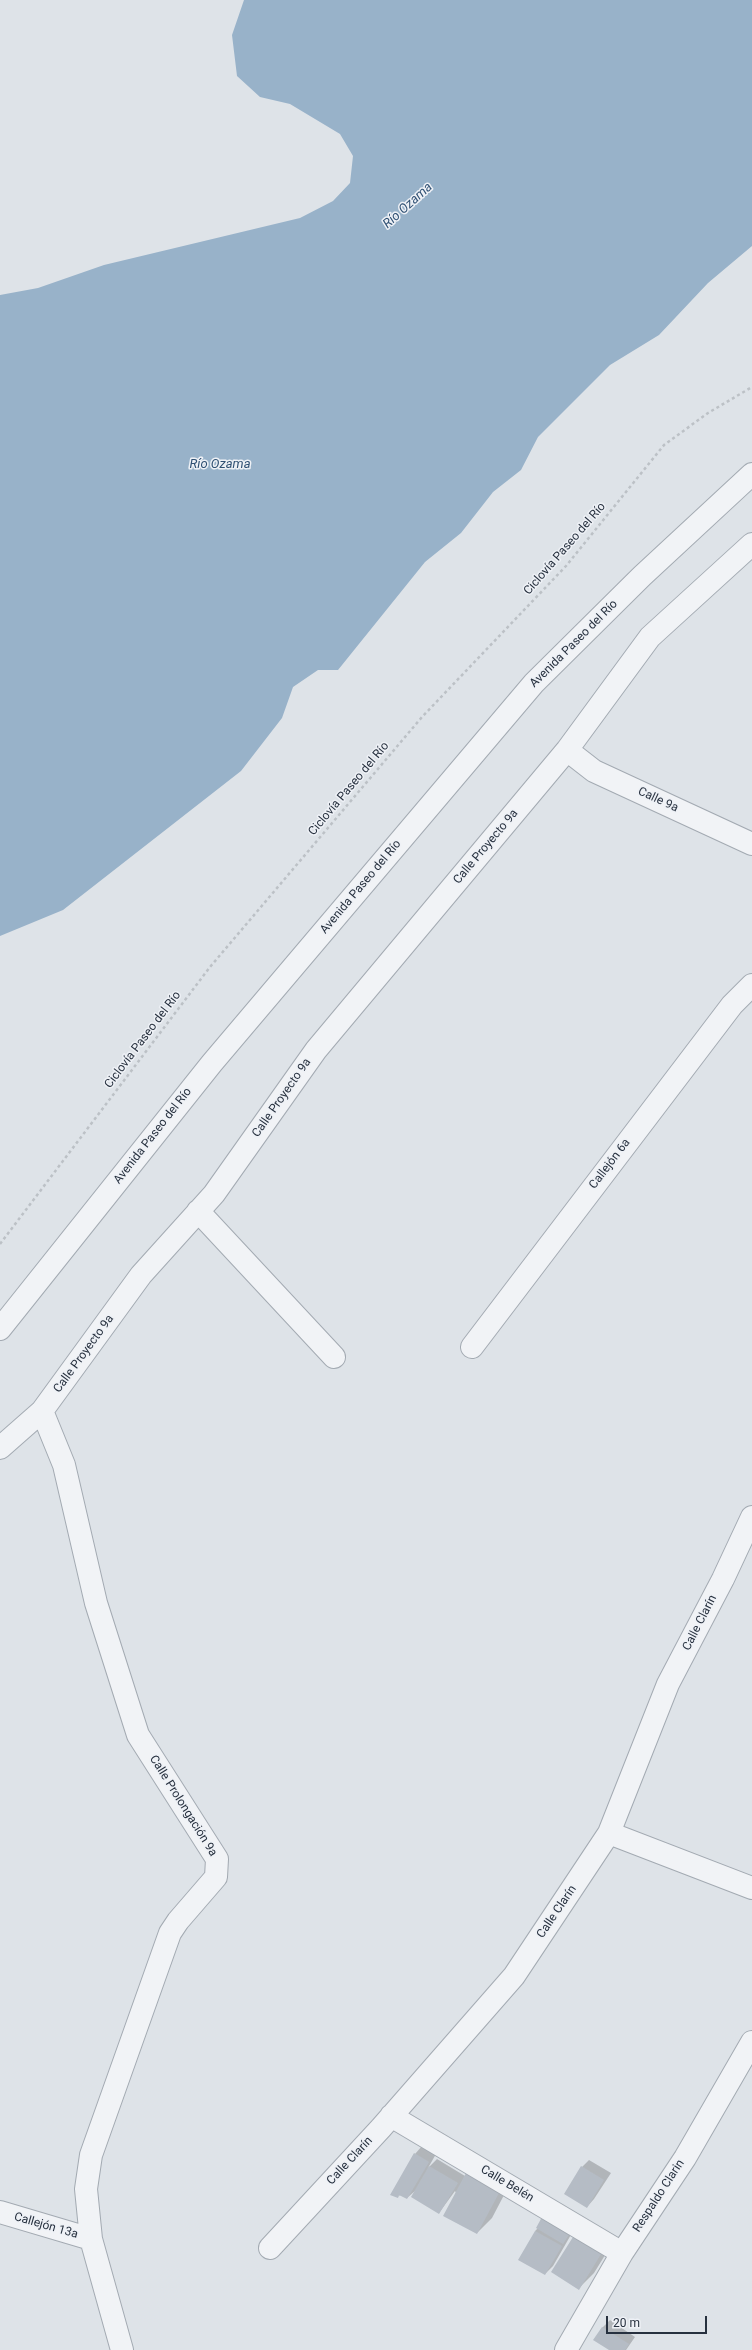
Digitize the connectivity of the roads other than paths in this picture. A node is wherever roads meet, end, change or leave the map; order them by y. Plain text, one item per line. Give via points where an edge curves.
1 (752, 474) edge
2 (752, 544) edge
3 (567, 750) junction
4 (752, 844) edge
5 (752, 985) edge
6 (198, 1211) junction
7 (0, 1329) edge
8 (472, 1346) dead end
9 (334, 1357) dead end
10 (42, 1411) junction
11 (0, 1448) edge
12 (752, 1516) edge
13 (610, 1833) junction
14 (752, 1888) edge
15 (752, 2042) edge
16 (391, 2116) junction
17 (0, 2212) edge
18 (91, 2239) junction
19 (270, 2248) dead end
20 (622, 2252) junction
21 (122, 2350) edge
22 (566, 2350) edge

1 - 7 street, Avenida Paseo del Río via 642,576 534,683 212,1063
2 - 3 street, Calle Proyecto 9a via 650,637
3 - 4 street, Calle 9a via 594,771
3 - 6 street, Calle Proyecto 9a via 316,1050 214,1194
5 - 8 street, Callejón 6a via 732,1005
6 - 9 street
6 - 10 street, Calle Proyecto 9a via 141,1275
10 - 11 street, Calle Proyecto 9a
10 - 18 street, Calle Prolongación 9a via 64,1465 96,1603 138,1735 217,1859 218,1868 216,1877 170,1933 91,2155 86,2189
12 - 13 street, Calle Clarín via 723,1579 668,1684
13 - 14 street
13 - 16 street, Calle Clarín via 514,1976
15 - 20 street, Respaldo Clarin via 685,2158
16 - 19 street, Calle Clarín
16 - 20 street, Calle Belén
17 - 18 street, Callejón 13a
18 - 21 street, Calle Prolongación 9a
20 - 22 street, Respaldo Clarin

